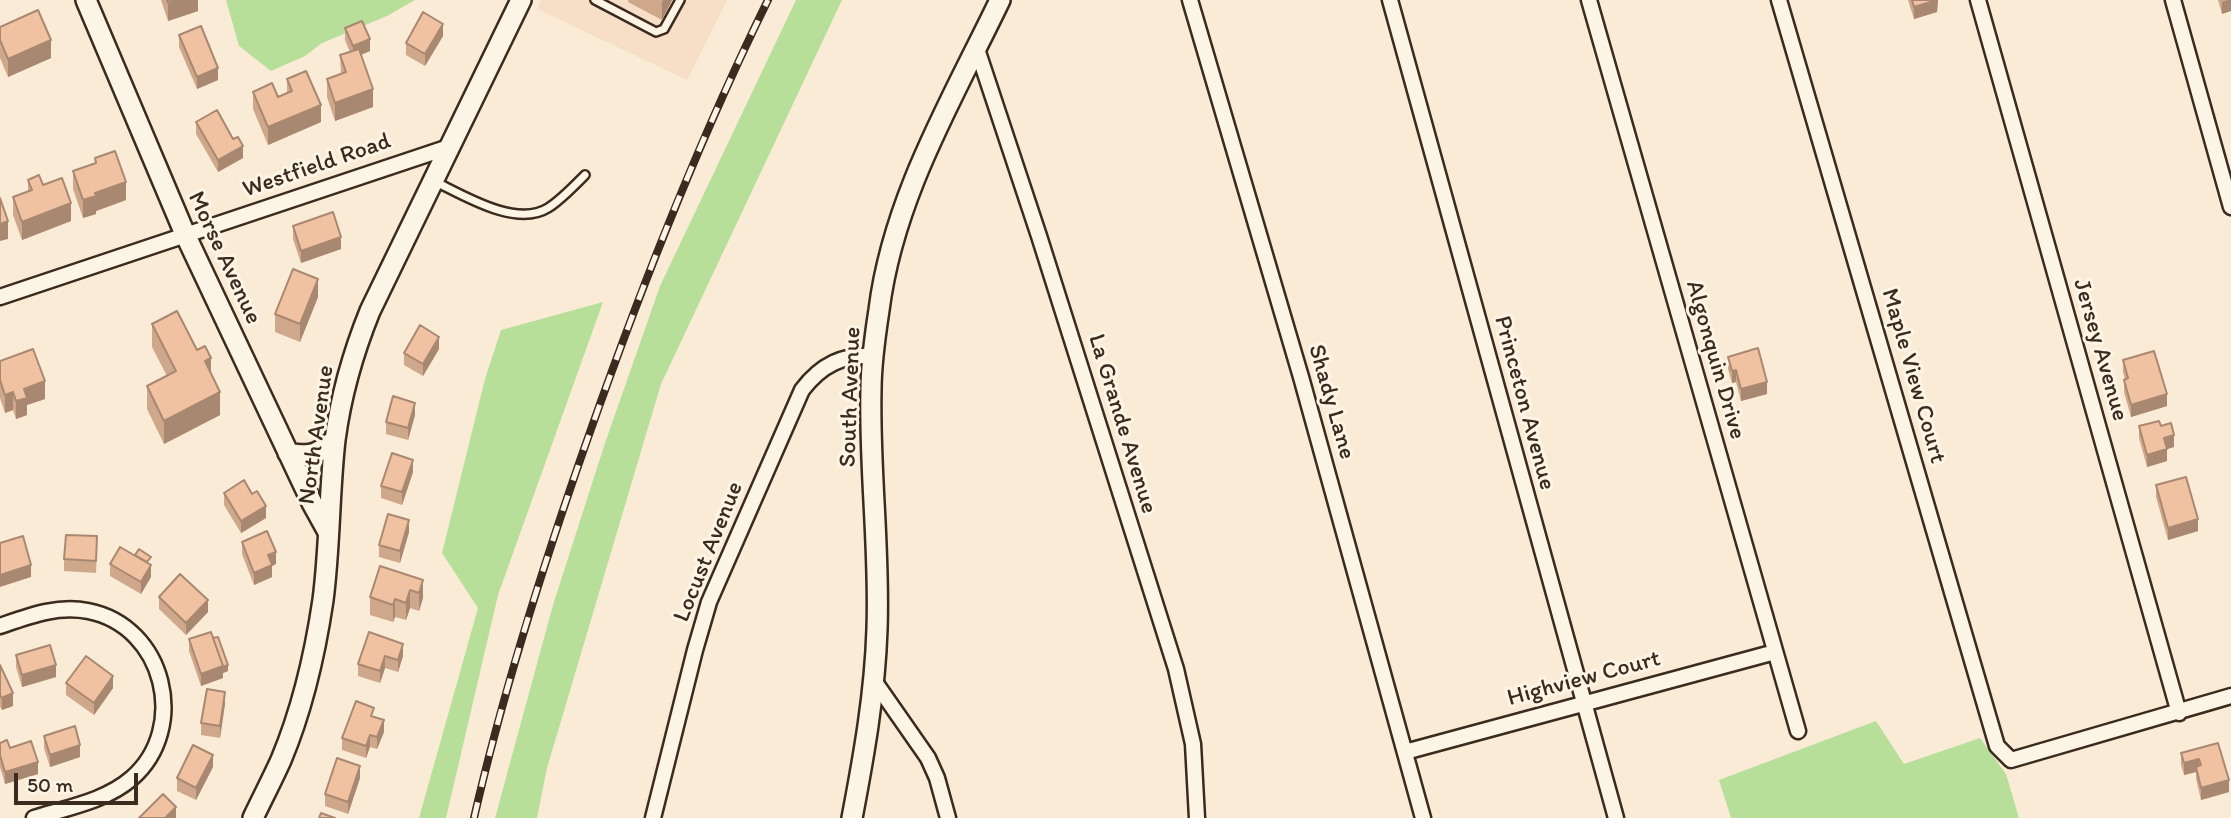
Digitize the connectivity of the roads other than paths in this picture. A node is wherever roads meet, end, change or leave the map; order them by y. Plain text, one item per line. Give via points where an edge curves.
1 (86, 0) edge
2 (595, 0) edge
3 (680, 0) edge
4 (1000, 0) edge
5 (1190, 0) edge
6 (1390, 0) edge
7 (1589, 0) edge
8 (1779, 0) edge
9 (1978, 0) edge
10 (2173, 0) edge
11 (517, 1) edge
12 (976, 49) junction
13 (449, 147) junction
14 (585, 175) dead end
15 (433, 181) junction
16 (2231, 207) edge
17 (185, 234) junction
18 (0, 297) edge
19 (874, 356) junction
20 (335, 440) junction
21 (288, 453) junction
22 (328, 533) junction
23 (0, 625) edge
24 (1775, 652) junction
25 (875, 682) junction
26 (2231, 696) edge
27 (1583, 703) junction
28 (2179, 713) junction
29 (1798, 732) dead end
30 (1405, 752) junction
31 (34, 818) edge
32 (253, 818) edge
33 (653, 818) edge
34 (852, 818) edge
35 (948, 818) edge
36 (1197, 818) edge
37 (1423, 818) edge
38 (1616, 818) edge

1 - 17 main road, Morse Avenue
2 - 3 lane via 656,32 667,25
4 - 12 main road, South Avenue
5 - 30 street, Shady Lane
6 - 27 street, Princeton Avenue
7 - 24 street, Algonquin Drive
8 - 28 street, Maple View Court via 1997,746 2011,760
9 - 28 street, Jersey Avenue
10 - 16 street
11 - 13 main road, North Avenue
12 - 19 main road, South Avenue via 910,190 890,254
12 - 36 street, La Grande Avenue via 1176,669 1193,744
13 - 15 main road, North Avenue
13 - 17 street, Westfield Road
14 - 15 lane via 547,209 522,215 497,210
15 - 20 main road, North Avenue via 356,346
17 - 18 street, Westfield Road
17 - 21 main road, Morse Avenue
19 - 25 main road, South Avenue
19 - 33 street, Locust Avenue via 835,361 802,390 709,602
20 - 21 main road via 308,457
20 - 22 main road, North Avenue
21 - 22 main road, Morse Avenue
22 - 32 main road, North Avenue via 323,600 306,680 281,760
23 - 31 street via 68,608 116,621 146,649 164,695 156,745 132,778 116,790
24 - 27 street, Highview Court
24 - 29 street, Algonquin Drive
25 - 34 main road, South Avenue
25 - 35 street via 928,758
26 - 28 street
27 - 30 street, Highview Court
27 - 38 street, Princeton Avenue
30 - 37 street, Shady Lane

